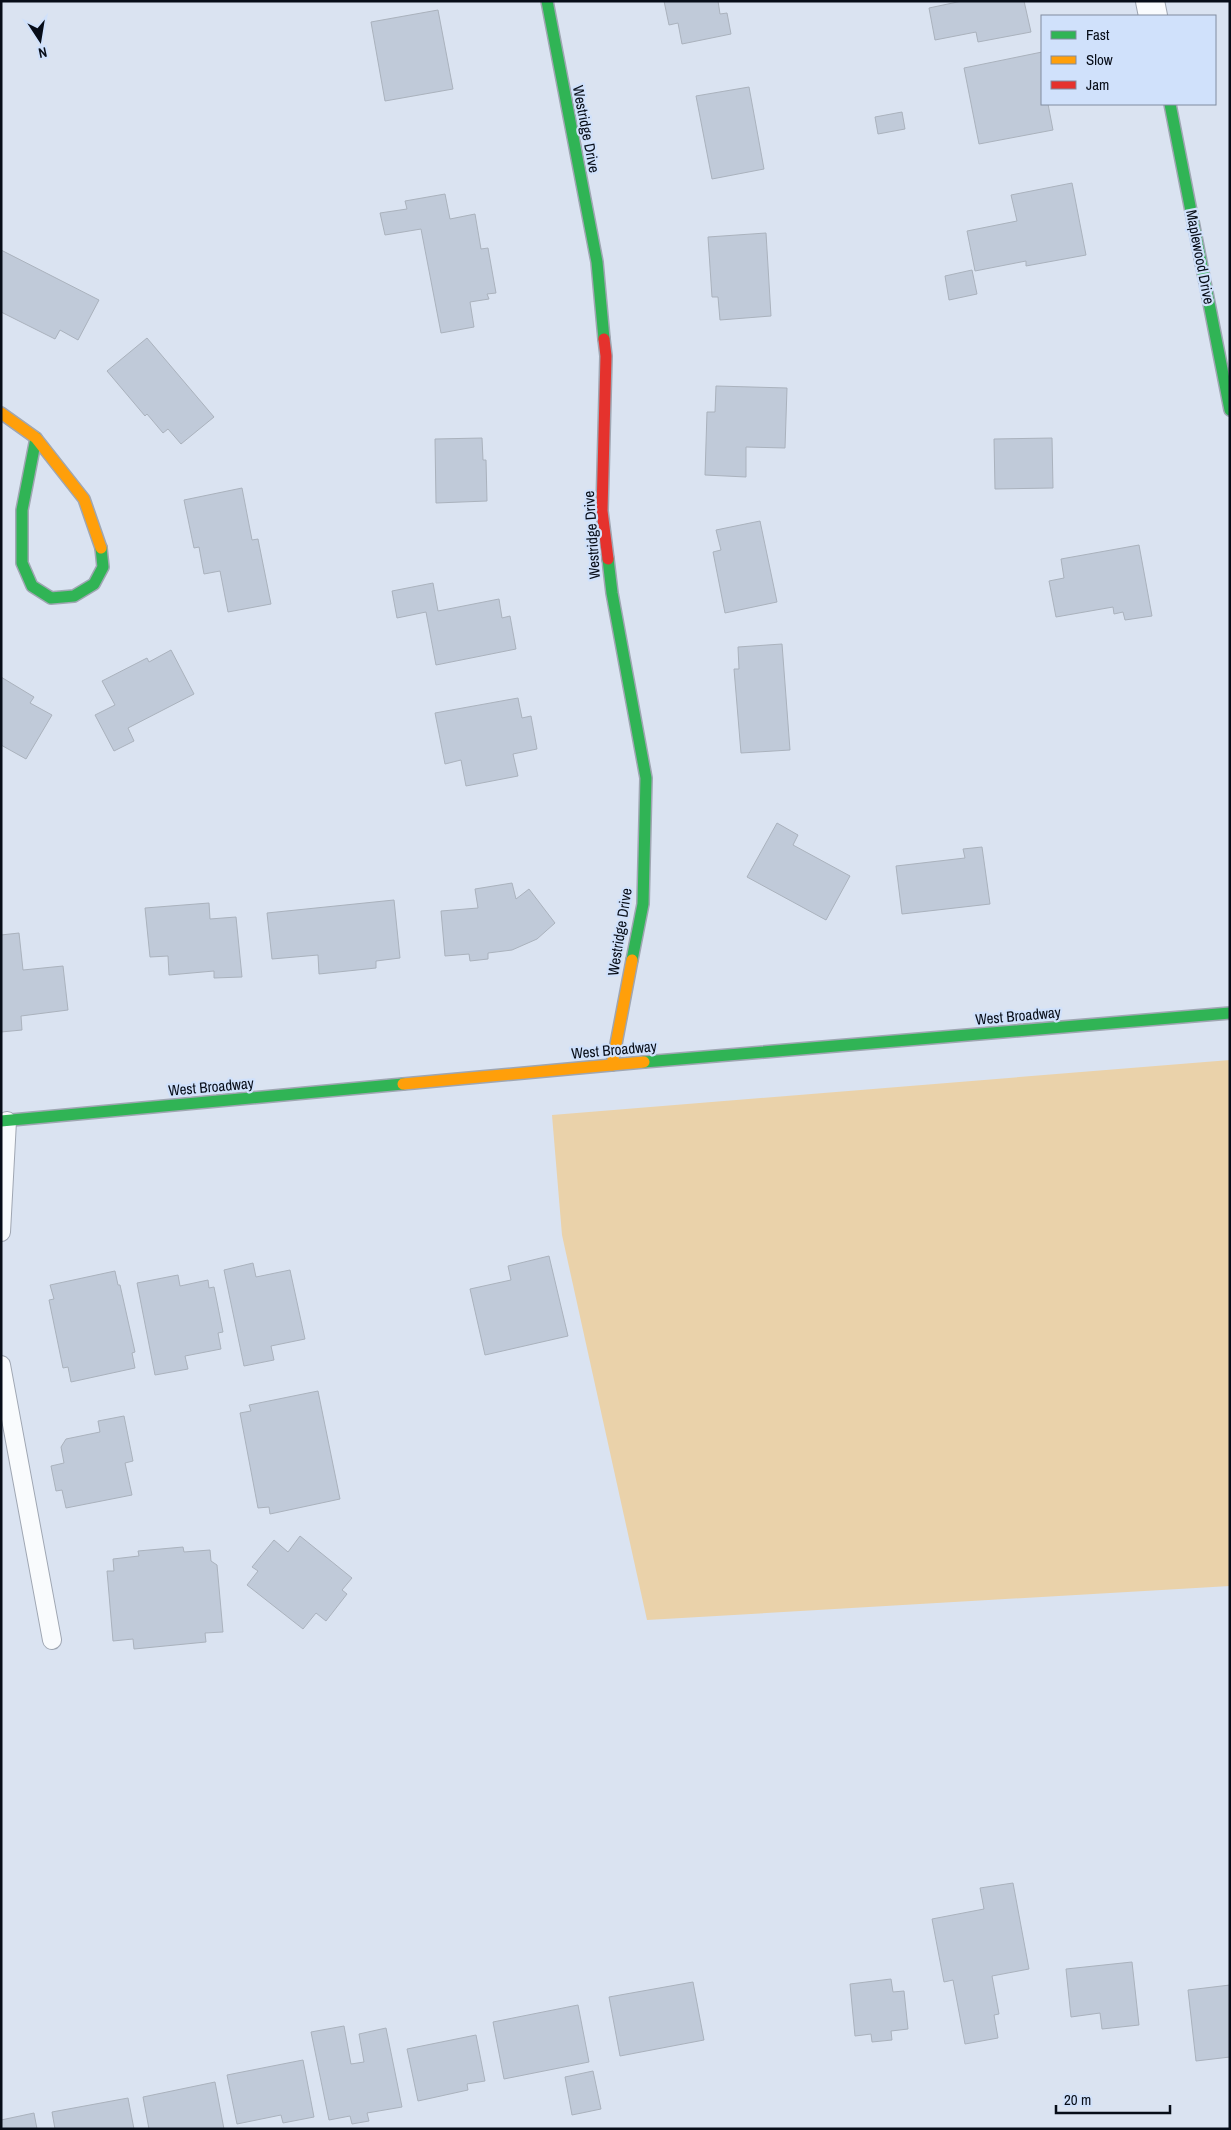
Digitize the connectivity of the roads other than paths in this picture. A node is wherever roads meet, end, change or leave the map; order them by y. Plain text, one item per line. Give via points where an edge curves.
1 (547, 1) edge
2 (1150, 1) edge
3 (1153, 15) edge
4 (1170, 105) edge
5 (1230, 410) edge
6 (1, 413) edge
7 (36, 438) junction
8 (1230, 1013) edge
9 (612, 1065) junction
10 (4, 1121) edge
11 (1, 1232) edge
12 (1, 1365) edge
13 (52, 1640) dead end

1 - 9 street, Westridge Drive via 597,262 606,356 602,511 612,593 646,778 643,904
2 - 3 street
4 - 5 street, Maplewood Drive
6 - 7 street
7 - 7 street via 84,499 100,541 103,567 94,584 74,596 51,598 32,586 22,563 22,510
8 - 9 street, West Broadway
9 - 10 street, West Broadway
10 - 11 lane
12 - 13 lane

